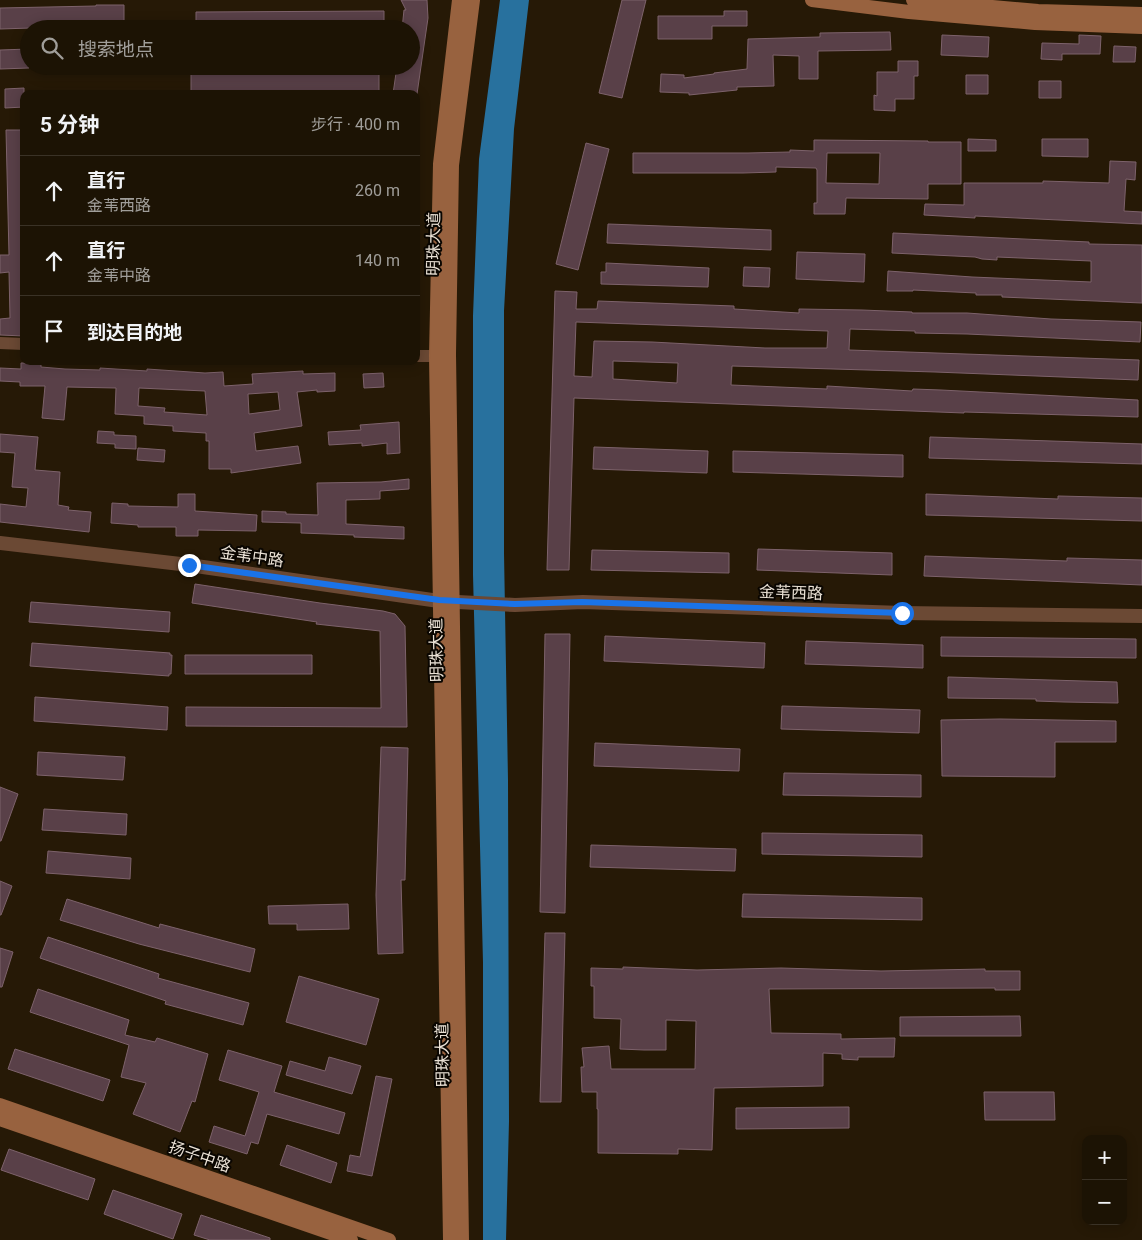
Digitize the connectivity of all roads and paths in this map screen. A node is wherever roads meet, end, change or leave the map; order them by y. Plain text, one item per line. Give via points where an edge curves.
1 (459, 0) edge
2 (472, 0) edge
3 (812, 0) edge
4 (913, 0) edge
5 (1142, 14) edge
6 (1142, 26) edge
7 (0, 343) edge
8 (20, 344) edge
9 (420, 356) edge
10 (436, 356) junction
11 (0, 543) edge
12 (452, 602) junction
13 (1142, 616) edge
14 (0, 1105) edge
15 (0, 1119) edge
16 (351, 1240) edge
17 (389, 1240) edge
18 (450, 1240) edge
19 (462, 1240) edge

1 - 10 main road, 明珠大道 via 440,164
2 - 12 main road, 明珠大道 via 452,165 449,354
3 - 6 main road via 1025,22
4 - 5 main road via 1038,11
7 - 8 street
9 - 10 street
10 - 12 main road, 明珠大道
11 - 12 street, 金苇中路 via 189,565
12 - 13 street, 金苇西路 via 582,602 902,613
12 - 18 main road, 明珠大道
12 - 19 main road, 明珠大道
14 - 17 main road, 扬子中路
15 - 16 main road, 扬子中路

